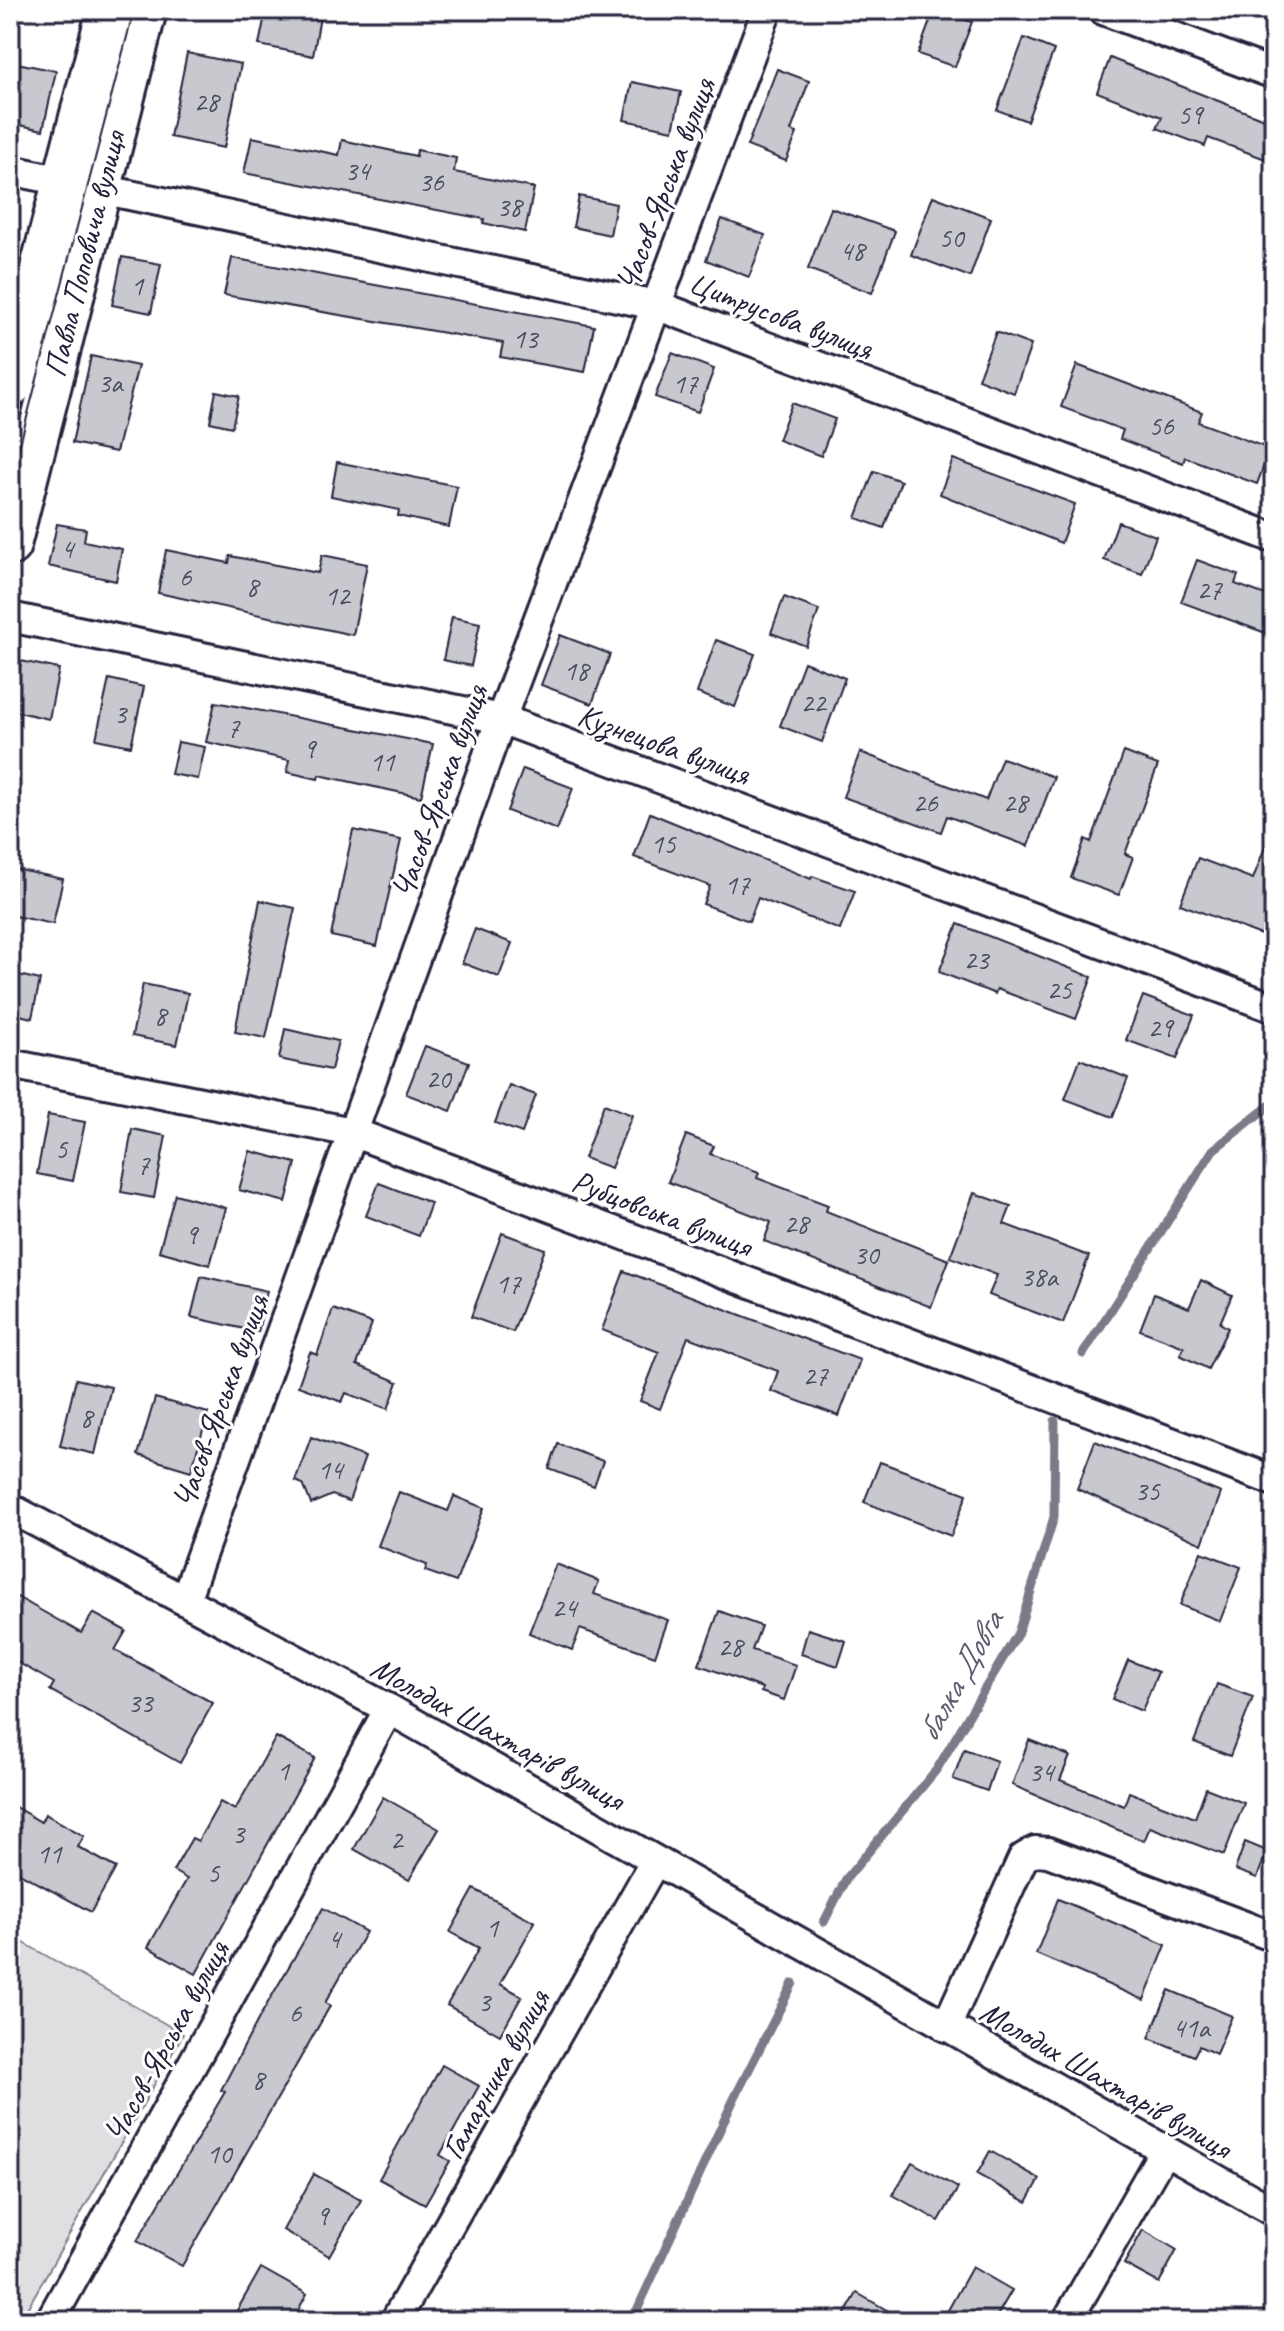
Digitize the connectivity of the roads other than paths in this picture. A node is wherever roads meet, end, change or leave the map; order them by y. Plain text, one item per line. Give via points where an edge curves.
1 (108, 10) edge
2 (146, 10) edge
3 (767, 10) edge
4 (1103, 10) edge
5 (1274, 74) edge
6 (10, 170) edge
7 (82, 185) junction
8 (656, 305) junction
9 (10, 387) edge
10 (1274, 538) edge
11 (10, 545) edge
12 (10, 617) edge
13 (501, 719) junction
14 (1274, 1008) edge
15 (10, 1064) edge
16 (352, 1132) junction
17 (1274, 1481) edge
18 (10, 1508) edge
19 (185, 1600) junction
20 (389, 1709) junction
21 (655, 1861) junction
22 (1274, 1937) edge
23 (946, 2027) junction
24 (1164, 2151) junction
25 (1274, 2212) edge
26 (50, 2321) edge
27 (395, 2321) edge
28 (1067, 2321) edge

1 - 7 main road, Павла Поповича вулиця
2 - 7 main road, Павла Поповича вулиця
3 - 8 street, Часов-Ярська вулиця
4 - 5 street
6 - 7 street, Цитрусова вулиця
7 - 8 street, Цитрусова вулиця
7 - 9 main road, Павла Поповича вулиця
7 - 11 main road, Павла Поповича вулиця
8 - 10 street, Цитрусова вулиця
8 - 13 street, Часов-Ярська вулиця
12 - 13 street, Кузнецова вулиця
13 - 14 street, Кузнецова вулиця
13 - 16 street, Часов-Ярська вулиця
15 - 16 street, Рубцовська вулиця
16 - 17 street, Рубцовська вулиця
16 - 19 street, Часов-Ярська вулиця
18 - 19 street, Молодих Шахтарів вулиця
19 - 20 street, Молодих Шахтарів вулиця
20 - 21 street, Молодих Шахтарів вулиця
20 - 26 street, Часов-Ярська вулиця
21 - 23 street, Молодих Шахтарів вулиця
21 - 27 street, Гамарника вулиця
22 - 23 street, Молодих Шахтарів вулиця via 1035,1851 1023,1858
23 - 24 street, Молодих Шахтарів вулиця
24 - 25 street, Молодих Шахтарів вулиця
24 - 28 street

